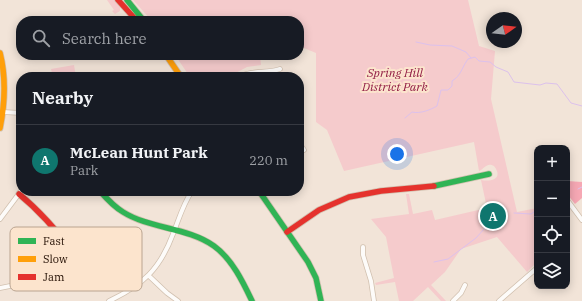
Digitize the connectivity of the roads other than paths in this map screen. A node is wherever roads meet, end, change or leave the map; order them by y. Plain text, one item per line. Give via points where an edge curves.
1 (118, 0) edge
2 (127, 0) edge
3 (128, 10) junction
4 (136, 10) junction
5 (133, 16) edge
6 (140, 16) edge
7 (0, 53) edge
8 (170, 60) edge
9 (280, 69) dead end
10 (178, 72) edge
11 (251, 72) edge
12 (3, 112) junction
13 (16, 113) edge
14 (0, 128) edge
15 (489, 174) dead end
16 (17, 196) edge
17 (24, 196) edge
18 (104, 196) edge
19 (189, 196) edge
20 (263, 196) edge
21 (570, 204) edge
22 (0, 219) edge
23 (582, 220) edge
24 (54, 227) edge
25 (174, 230) junction
26 (287, 232) junction
27 (363, 247) dead end
28 (534, 271) edge
29 (149, 276) junction
30 (142, 282) edge
31 (465, 285) dead end
32 (10, 286) edge
33 (0, 288) edge
34 (130, 291) edge
35 (110, 301) edge
36 (178, 301) edge
37 (252, 301) edge
38 (321, 301) edge
39 (374, 301) edge
40 (453, 301) edge
41 (499, 301) edge

1 - 3 street
2 - 4 street
3 - 4 street
3 - 5 street
4 - 6 street
7 - 12 street via 4,72
8 - 10 street
9 - 11 street
12 - 13 street
12 - 14 street
15 - 26 street via 430,187 376,191 349,197 319,210
16 - 22 street
17 - 24 street
18 - 25 street via 124,213
19 - 25 street
20 - 26 street
21 - 23 street
25 - 29 street via 165,255
25 - 37 street via 201,239 220,252
26 - 38 street via 312,270
27 - 39 street
28 - 41 street
29 - 30 street
29 - 36 street
31 - 40 street
32 - 33 street
34 - 35 street

